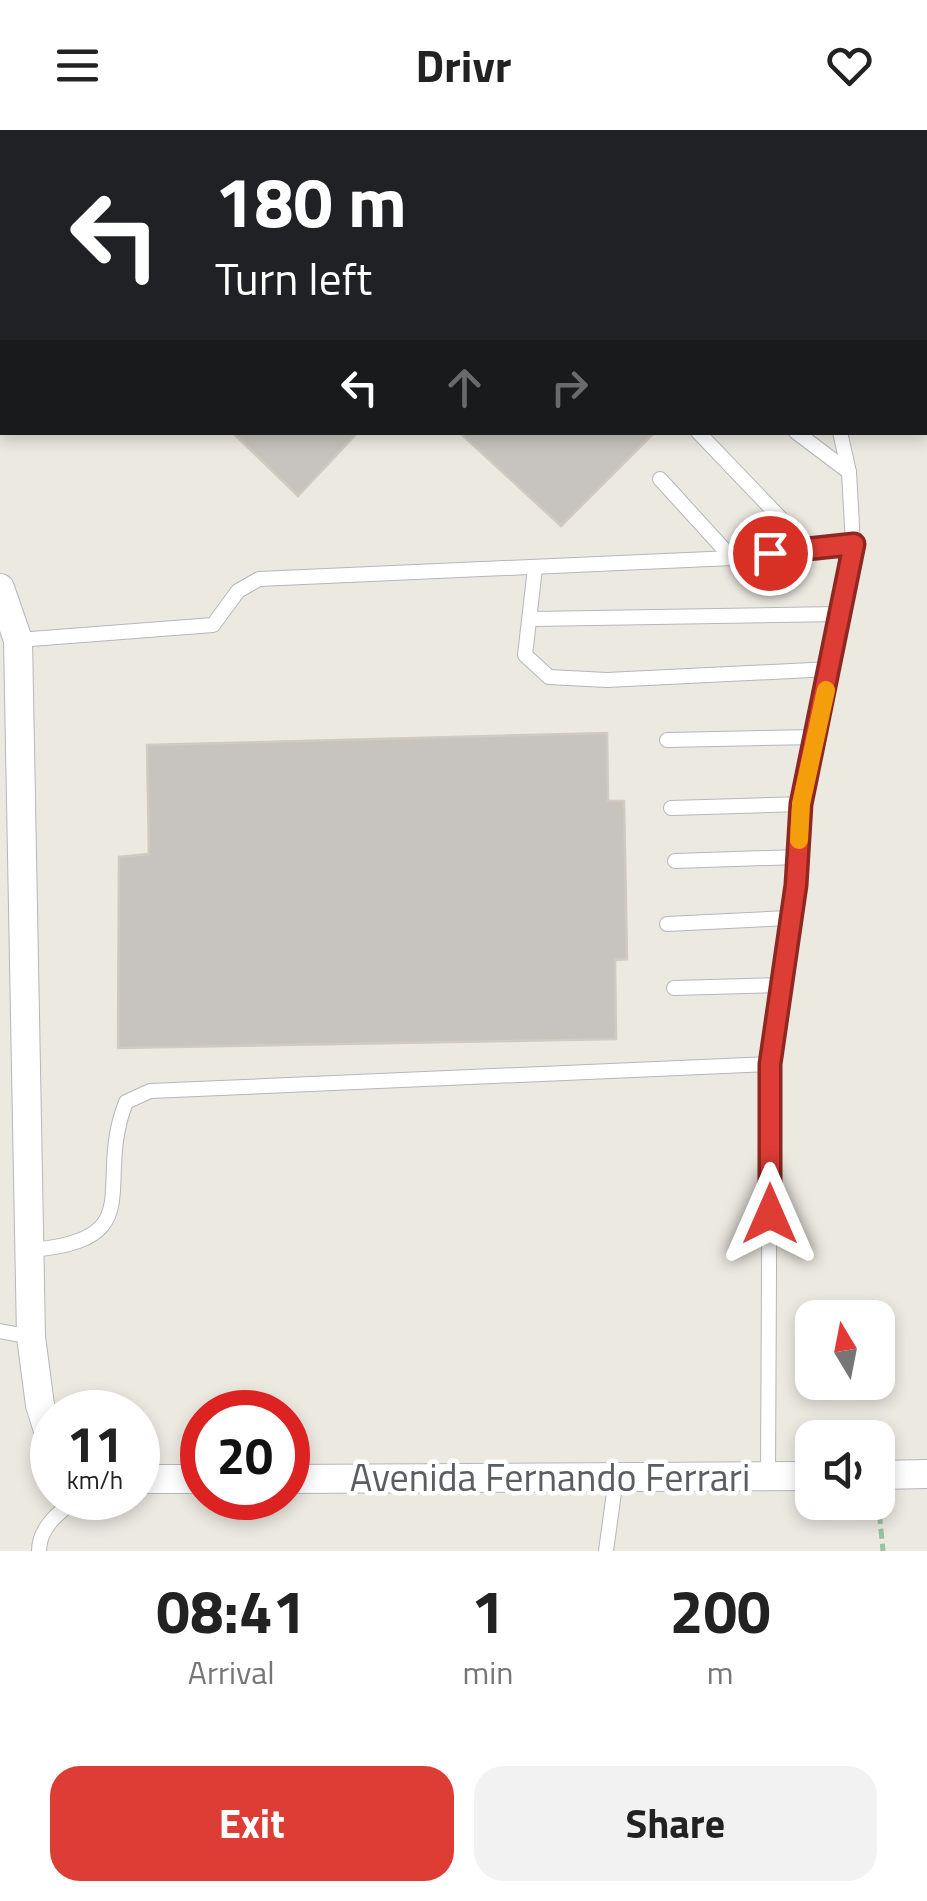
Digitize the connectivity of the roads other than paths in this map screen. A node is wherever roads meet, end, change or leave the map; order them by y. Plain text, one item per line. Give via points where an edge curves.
1 (701, 435) edge
2 (800, 435) edge
3 (841, 435) edge
4 (849, 472) junction
5 (660, 479) dead end
6 (854, 544) junction
7 (809, 548) junction
8 (732, 558) junction
9 (536, 568) junction
10 (0, 588) edge
11 (838, 614) junction
12 (532, 619) junction
13 (18, 640) junction
14 (830, 670) junction
15 (816, 737) junction
16 (667, 740) dead end
17 (801, 804) junction
18 (671, 808) dead end
19 (798, 856) junction
20 (674, 861) dead end
21 (789, 918) junction
22 (667, 924) dead end
23 (780, 985) junction
24 (674, 988) dead end
25 (770, 1064) junction
26 (32, 1250) junction
27 (0, 1331) edge
28 (31, 1338) junction
29 (38, 1390) edge
30 (927, 1474) edge
31 (895, 1475) edge
32 (768, 1476) junction
33 (795, 1476) edge
34 (310, 1478) edge
35 (616, 1478) junction
36 (52, 1520) edge
37 (38, 1551) edge
38 (606, 1551) edge

1 - 7 lane
2 - 4 lane
3 - 4 lane
4 - 6 lane
5 - 8 lane
6 - 7 lane
6 - 11 lane
7 - 8 lane
8 - 9 lane
9 - 12 lane
9 - 13 lane via 258,579 238,591 212,625
10 - 13 street
11 - 12 lane
11 - 14 lane
12 - 14 lane via 525,655 549,677
13 - 26 street
14 - 15 lane
15 - 16 lane
15 - 17 lane
17 - 18 lane
17 - 19 lane
19 - 20 lane
19 - 21 lane
21 - 22 lane
21 - 23 lane
23 - 24 lane
23 - 25 lane
25 - 26 lane via 150,1091 126,1102 115,1131 110,1218 96,1237
25 - 32 lane
26 - 28 street
27 - 28 lane
28 - 29 street
30 - 31 street
32 - 33 street, Avenida Fernando Ferrari
32 - 35 street, Avenida Fernando Ferrari
34 - 35 street, Avenida Fernando Ferrari
35 - 38 lane
36 - 37 lane

